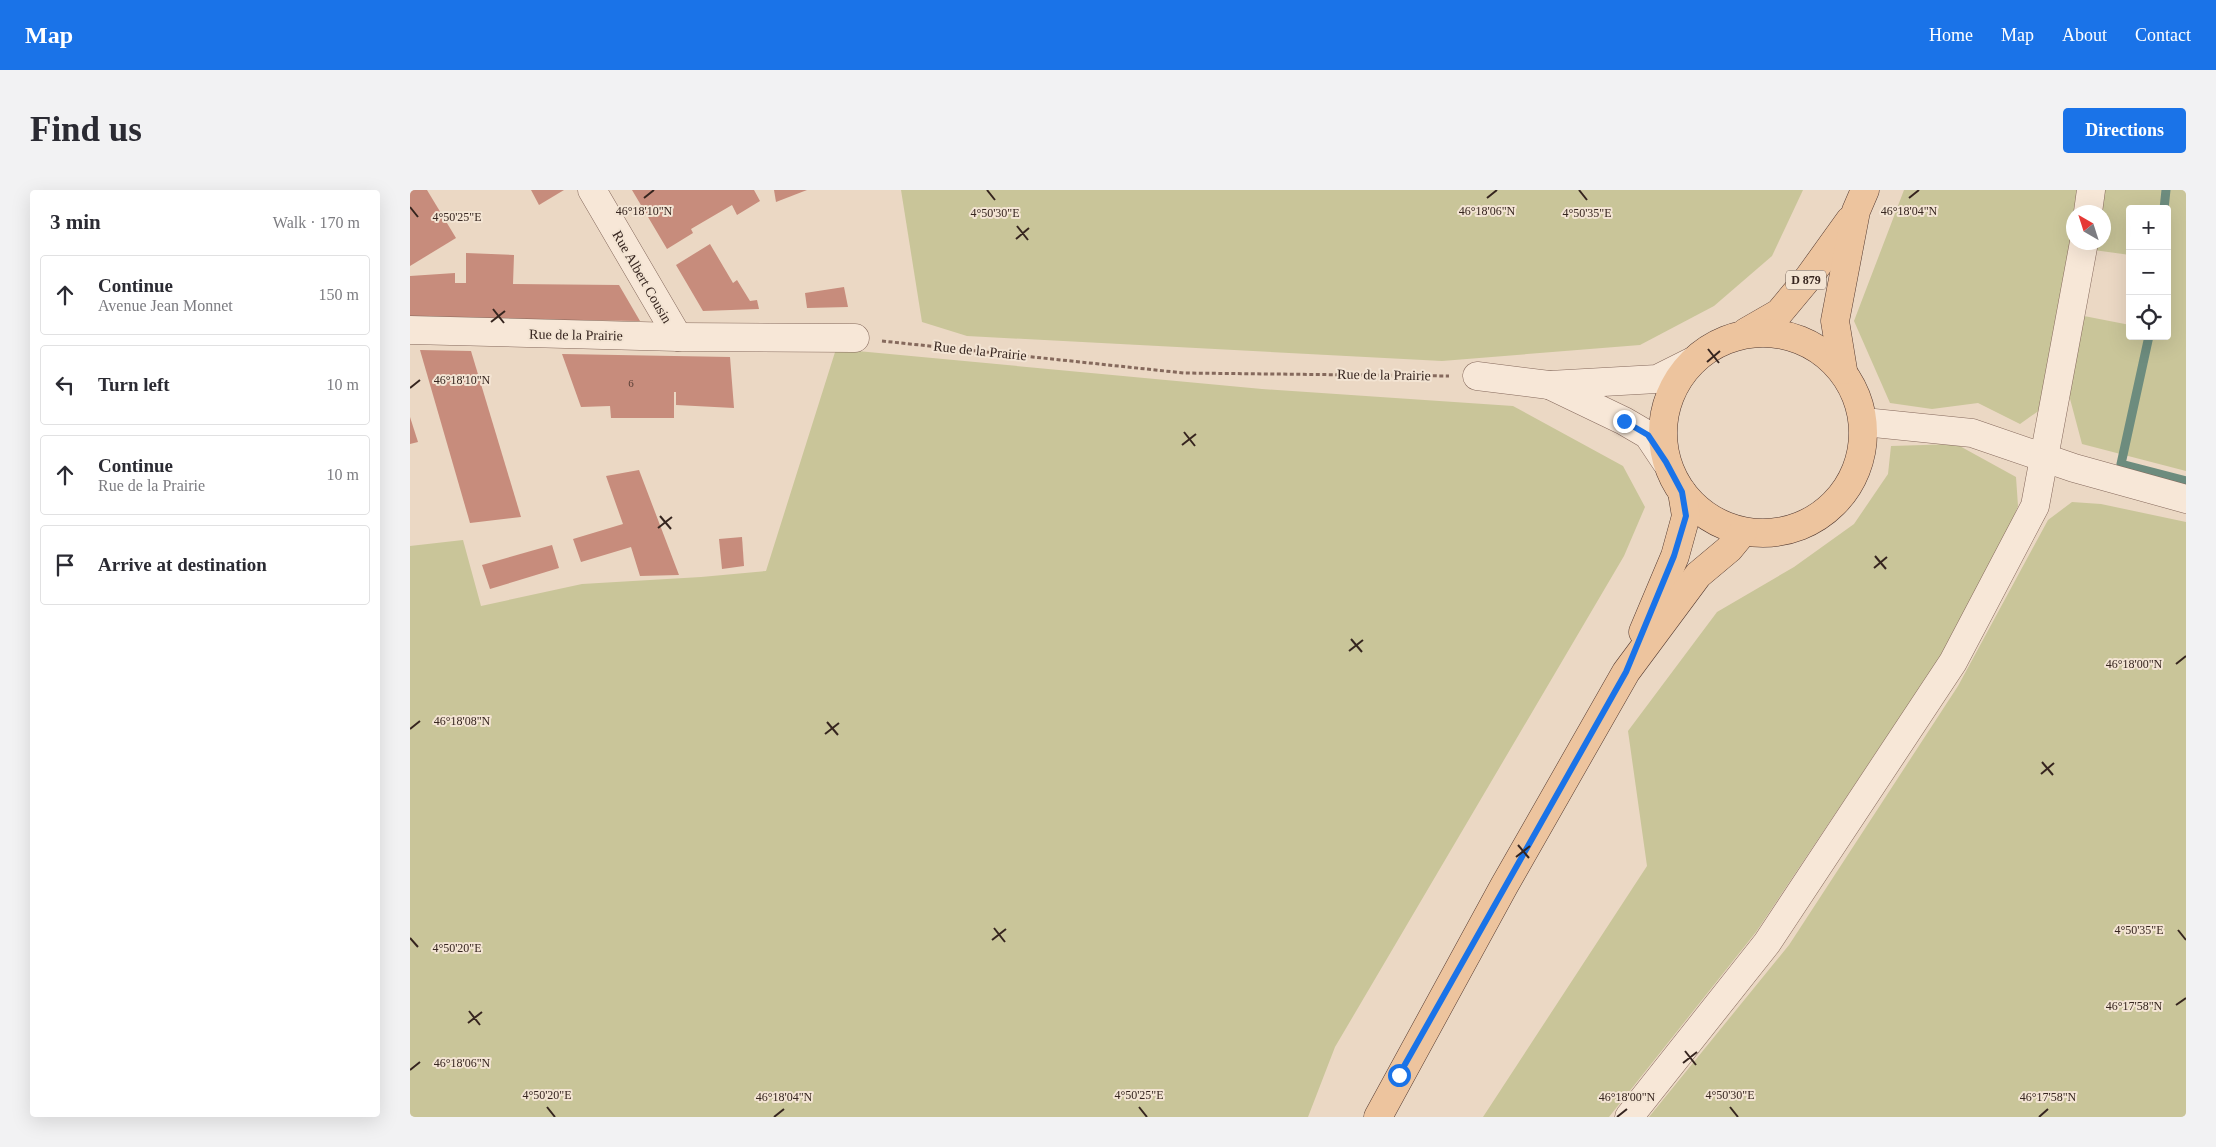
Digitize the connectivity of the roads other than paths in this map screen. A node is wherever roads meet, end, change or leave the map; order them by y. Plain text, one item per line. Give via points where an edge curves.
1 (592, 190) edge
2 (2091, 190) edge
3 (1860, 200) edge
4 (2089, 205) edge
5 (2083, 250) edge
6 (410, 330) edge
7 (1742, 334) junction
8 (678, 337) junction
9 (855, 338) road end
10 (1693, 361) junction
11 (1843, 370) junction
12 (1477, 376) road end
13 (1549, 385) junction
14 (1864, 422) junction
15 (2045, 458) junction
16 (1666, 462) junction
17 (1682, 492) junction
18 (2186, 499) edge
19 (1742, 532) junction
20 (1626, 672) junction
21 (1378, 1117) edge
22 (1629, 1117) edge

1 - 8 street, Rue Albert Cousin
2 - 4 street
3 - 7 main road, D 879 via 1809,277 1779,313
3 - 11 main road, D 879 via 1835,321
5 - 15 street
6 - 8 street, Rue de la Prairie
7 - 10 main road via 1716,344
7 - 11 main road via 1770,332 1798,337 1823,351
8 - 9 street, Rue de la Prairie
10 - 13 street via 1657,379
10 - 16 main road via 1675,383 1665,409 1662,436
11 - 14 main road via 1857,395
12 - 13 street
13 - 16 street via 1648,435
14 - 15 street via 1972,433
14 - 19 main road via 1863,449 1855,475 1840,498 1820,516 1796,528 1770,534
15 - 18 street
15 - 22 street via 2035,506 1953,662 1767,943
16 - 17 main road
17 - 19 main road via 1695,507 1717,522
17 - 20 main road via 1686,516 1674,556
19 - 20 main road via 1729,549 1698,575
20 - 21 main road

